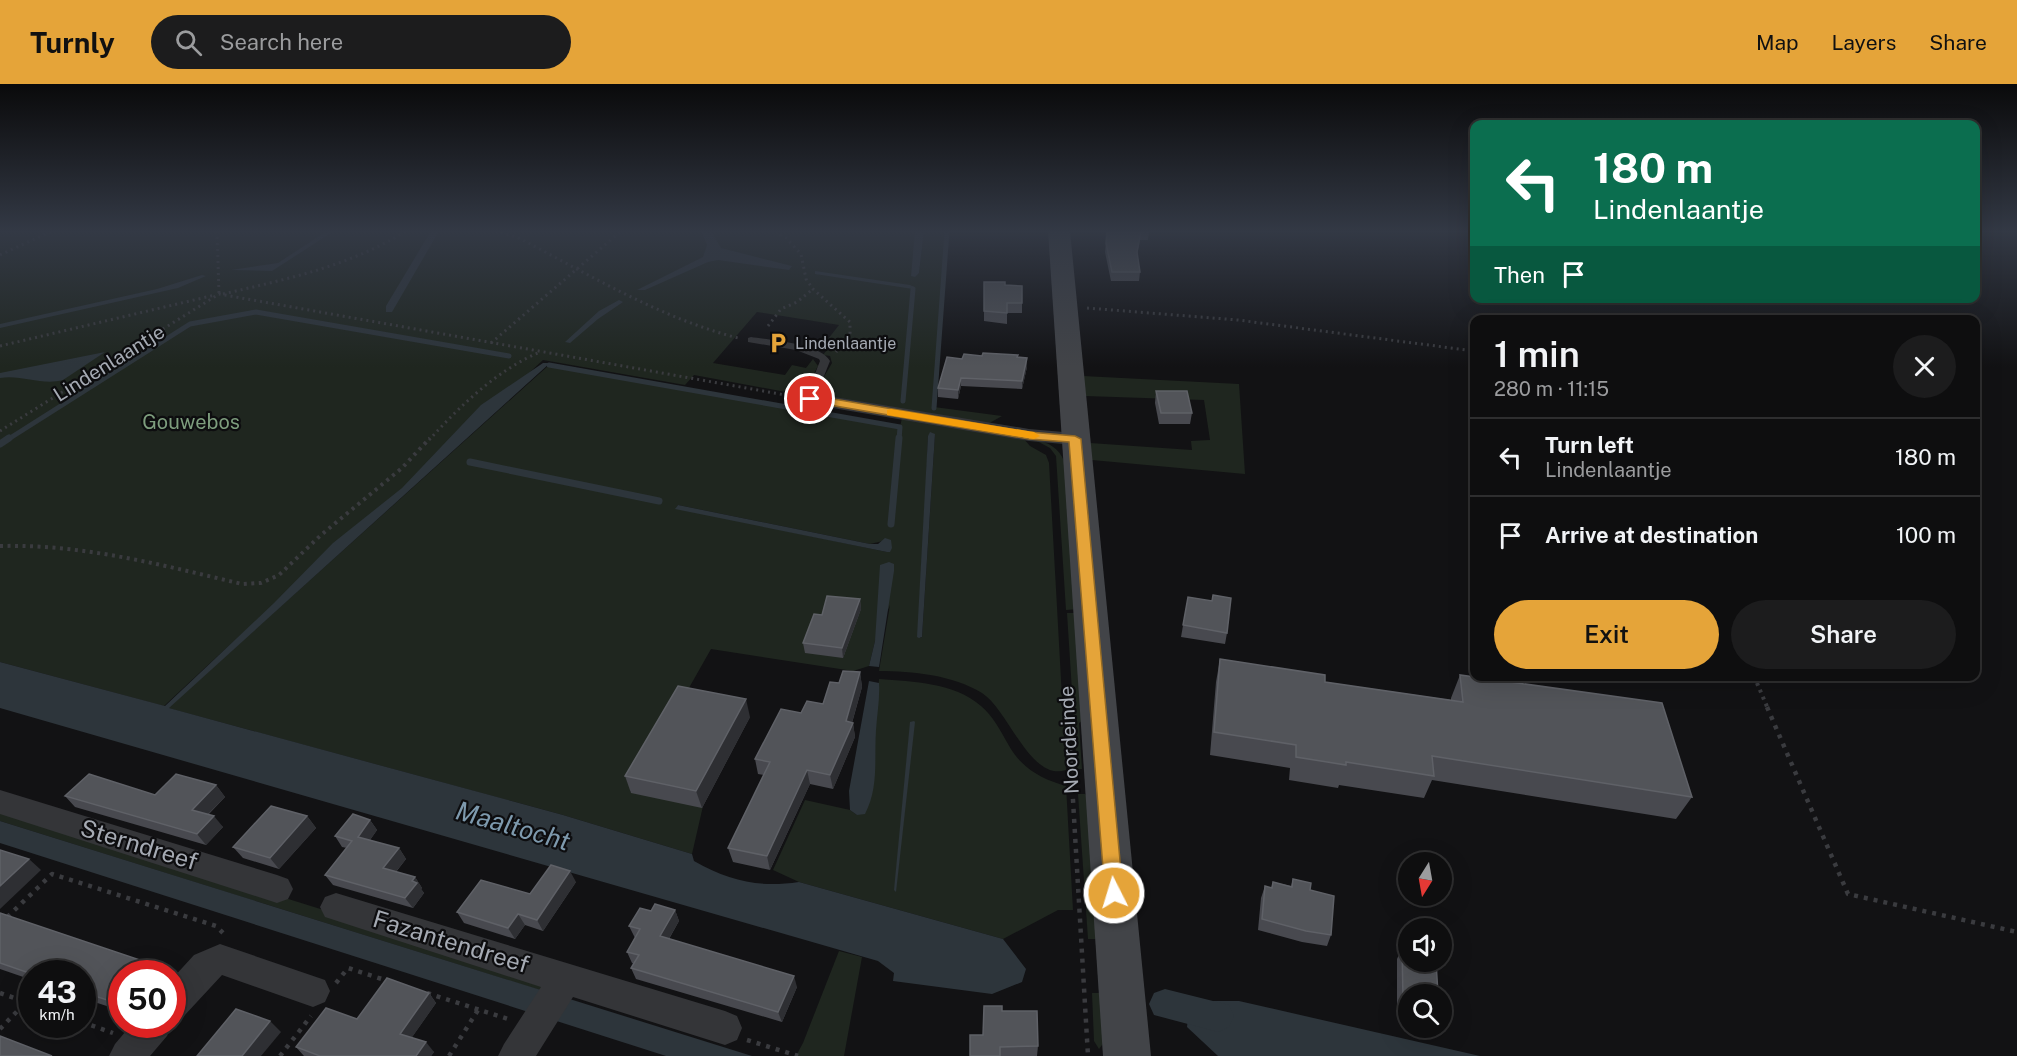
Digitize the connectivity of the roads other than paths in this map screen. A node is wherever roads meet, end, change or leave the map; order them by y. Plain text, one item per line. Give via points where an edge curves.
1 (1063, 276) edge
2 (751, 340) road end
3 (810, 399) joint
4 (1075, 439) junction
5 (0, 802) edge
6 (278, 889) dead end
7 (336, 907) dead end
8 (562, 984) junction
9 (186, 988) edge
10 (320, 993) road end
11 (725, 1028) road end
12 (142, 1038) edge
13 (127, 1056) edge
14 (516, 1056) edge
15 (1127, 1056) edge

1 - 4 main road, Noordeinde
2 - 3 lane via 812,351 823,357 825,361
3 - 4 street via 1018,434
4 - 15 main road, Noordeinde
5 - 6 street, Sterndreef
7 - 8 street, Fazantendreef
8 - 11 street, Fazantendreef
8 - 14 street
9 - 10 street via 206,966 220,959
12 - 13 street

